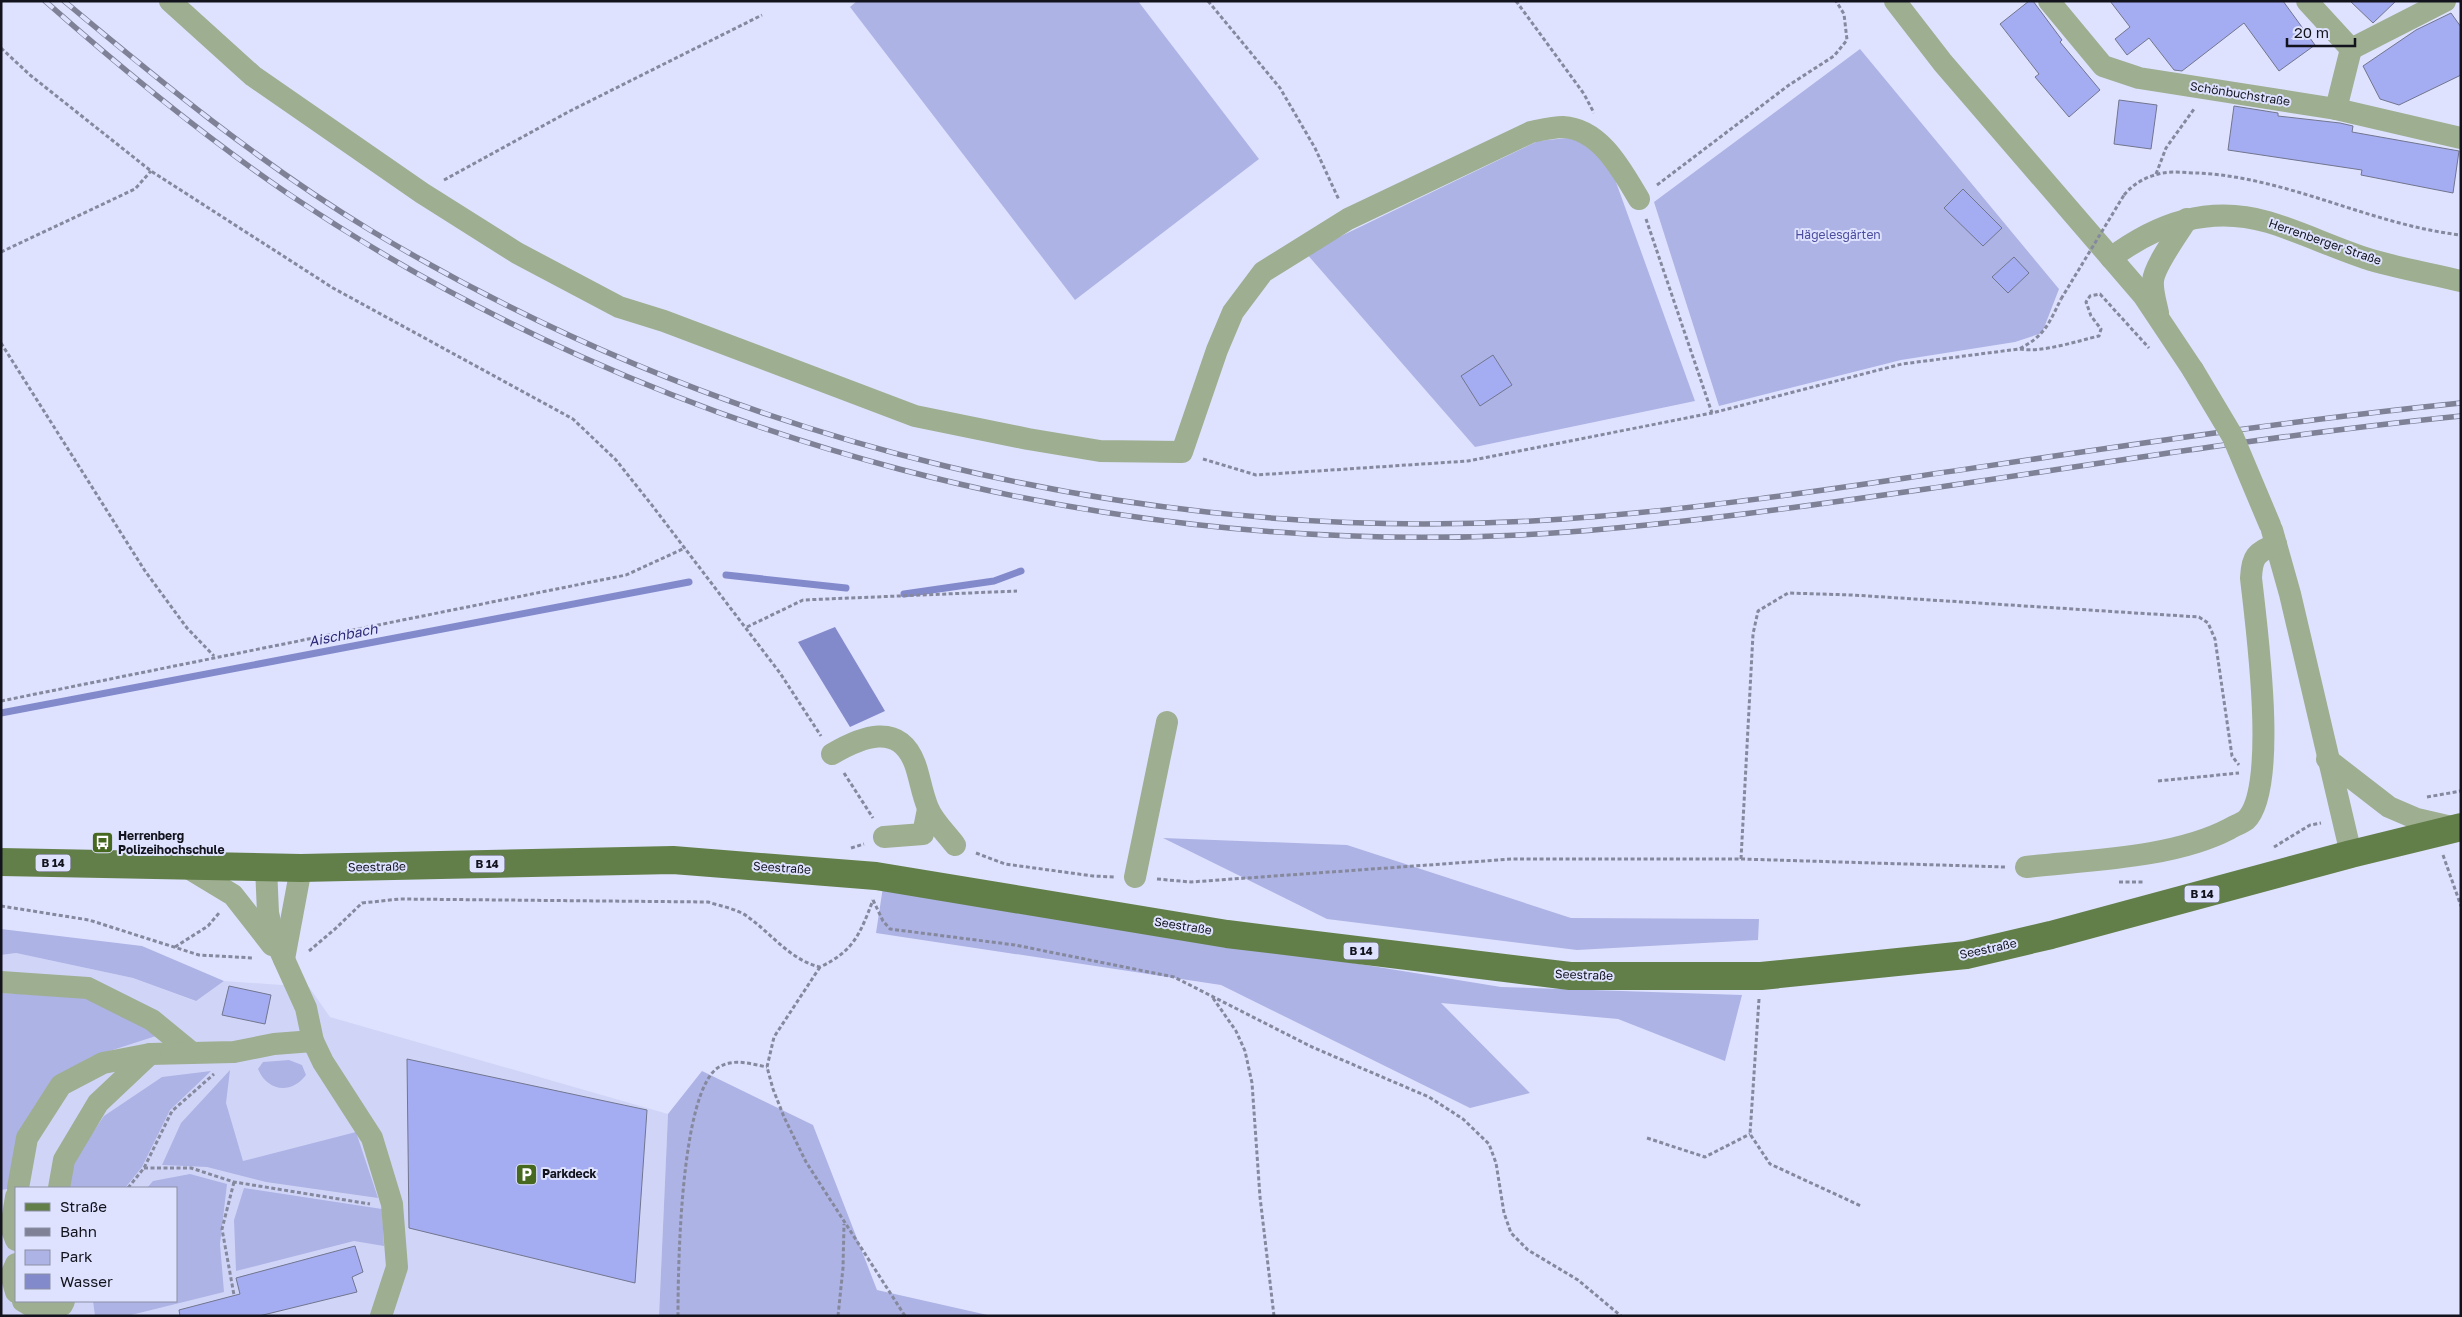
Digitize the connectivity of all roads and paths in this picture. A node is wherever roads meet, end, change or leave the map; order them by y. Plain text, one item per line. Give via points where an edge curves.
1 (170, 1) edge
2 (1208, 1) edge
3 (1516, 1) edge
4 (1836, 1) edge
5 (1895, 1) edge
6 (2049, 1) edge
7 (2307, 1) edge
8 (2445, 1) edge
9 (762, 16) dead end
10 (1, 48) edge
11 (2351, 49) junction
12 (2202, 88) junction
13 (2336, 108) junction
14 (1597, 120) dead end
15 (2461, 138) edge
16 (151, 171) junction
17 (2156, 175) junction
18 (422, 193) junction
19 (1639, 199) junction
20 (1348, 219) junction
21 (2187, 219) junction
22 (2461, 235) edge
23 (1, 252) edge
24 (2112, 258) junction
25 (2461, 281) edge
26 (2159, 317) junction
27 (1, 344) edge
28 (2020, 348) junction
29 (2156, 355) dead end
30 (1712, 413) junction
31 (1182, 452) junction
32 (2273, 534) junction
33 (685, 548) junction
34 (1017, 592) dead end
35 (747, 627) junction
36 (214, 656) junction
37 (1, 701) edge
38 (1167, 722) dead end
39 (2229, 733) dead end
40 (832, 754) junction
41 (2328, 758) junction
42 (2245, 773) dead end
43 (2158, 781) dead end
44 (928, 809) junction
45 (2451, 830) edge
46 (884, 837) junction
47 (955, 845) joint
48 (849, 849) dead end
49 (2352, 854) junction
50 (1741, 859) junction
51 (1, 862) edge
52 (185, 866) junction
53 (266, 867) junction
54 (2026, 867) joint
55 (301, 868) junction
56 (1135, 877) junction
57 (874, 888) junction
58 (1, 906) edge
59 (2461, 906) edge
60 (284, 959) junction
61 (820, 967) junction
62 (1761, 976) junction
63 (1, 982) edge
64 (1213, 998) junction
65 (313, 1041) junction
66 (218, 1051) junction
67 (191, 1052) junction
68 (150, 1054) junction
69 (767, 1067) junction
70 (1750, 1134) junction
71 (1648, 1138) dead end
72 (144, 1168) junction
73 (234, 1182) junction
74 (18, 1187) edge
75 (59, 1187) edge
76 (129, 1187) edge
77 (15, 1201) edge
78 (392, 1204) junction
79 (1861, 1206) dead end
80 (844, 1224) junction
81 (15, 1238) edge
82 (15, 1266) edge
83 (15, 1289) edge
84 (234, 1295) dead end
85 (26, 1302) edge
86 (64, 1302) edge
87 (381, 1316) edge
88 (678, 1316) edge
89 (838, 1316) edge
90 (905, 1316) edge
91 (1274, 1316) edge
92 (1621, 1316) edge

1 - 18 street via 253,76
2 - 20 path via 1280,88 1315,148
3 - 14 path via 1584,94
4 - 19 path via 1844,14 1847,40 1834,56 1789,85
5 - 24 street via 1943,63
6 - 12 street, Schönbuchstraße via 2103,66 2139,78
7 - 11 street
8 - 11 street
9 - 18 path via 570,110
10 - 16 path
11 - 13 street
12 - 13 street, Schönbuchstraße
12 - 17 path via 2197,105 2166,148
13 - 15 street, Schönbuchstraße
16 - 23 path via 135,189
16 - 33 path via 333,288 574,419 616,460
17 - 22 path via 2164,172 2213,174 2257,181 2372,215
17 - 28 path, bridge via 2142,180 2124,195 2048,324 2036,340
18 - 31 street via 517,253 619,307 915,416 1028,440 1100,451
19 - 20 street via 1618,163 1590,136 1563,127 1532,132
19 - 30 path
20 - 31 street via 1263,272 1233,312
21 - 24 street, Herrenberger Straße via 2151,233
21 - 25 street, Herrenberger Straße via 2212,216 2267,222 2366,258
21 - 26 street via 2156,267 2152,283
24 - 26 street
26 - 32 street, bridge via 2233,437
27 - 36 path via 145,570 187,628
28 - 29 path via 2028,350 2099,336 2101,329 2086,302 2090,296 2100,294
28 - 30 path via 1902,364
30 - 31 path via 1468,460 1339,471 1256,475
32 - 41 street
32 - 54 street via 2252,560 2263,728 2257,803 2246,820 2197,842 2142,854
33 - 35 path
33 - 36 path via 626,574
34 - 35 path via 803,600
35 - 40 path
36 - 37 path
38 - 56 street
39 - 50 path via 2215,638 2208,623 2199,617 1788,593 1758,611 1753,634
40 - 44 street via 853,742 883,735 902,743 914,762
40 - 46 path
41 - 45 street via 2389,807
41 - 49 street
42 - 43 path
44 - 46 street via 923,834
44 - 47 street
45 - 49 main road, B 14
45 - 59 path
46 - 48 path
47 - 56 path via 1005,864 1093,876
49 - 62 main road, Seestraße / B 14 via 1966,955
50 - 54 path
50 - 56 path via 1512,859 1191,882
51 - 52 main road, Seestraße / B 14
52 - 53 main road, Seestraße / B 14
52 - 60 street via 233,895
53 - 55 main road, Seestraße / B 14
53 - 60 street via 268,913 273,935
55 - 57 main road, Seestraße / B 14 via 673,860
55 - 60 street
57 - 61 path via 860,934 839,958
57 - 62 main road, Seestraße / B 14 via 1570,976
57 - 64 path via 883,921 890,928 1015,945 1174,977
58 - 60 path via 88,920 199,955
60 - 61 path via 308,951 362,903 400,899 708,902 746,915 793,955 807,964
60 - 65 street via 306,1008
61 - 69 path via 774,1037
62 - 70 path
63 - 67 street via 88,988 152,1020
64 - 91 path via 1236,1031 1252,1084 1260,1197
64 - 92 path via 1312,1047 1429,1097 1462,1120 1489,1144 1511,1233 1528,1250 1578,1280
65 - 66 street via 234,1052
65 - 78 street via 325,1066 372,1138
66 - 67 street
66 - 72 path via 221,1068 172,1111
67 - 68 street
68 - 74 street via 103,1063 61,1085 27,1138
68 - 75 street via 98,1103 64,1160
69 - 80 path via 773,1089 806,1162
69 - 88 path via 733,1061 717,1068 697,1104 689,1137 678,1266
70 - 71 path via 1705,1157
70 - 79 path via 1770,1164
72 - 73 path via 191,1168
72 - 76 path
73 - 78 path via 362,1204
73 - 84 path via 222,1229
77 - 81 street via 10,1226
78 - 87 street via 397,1267
80 - 89 path
80 - 90 path
82 - 83 street via 11,1275
85 - 86 street via 38,1310

